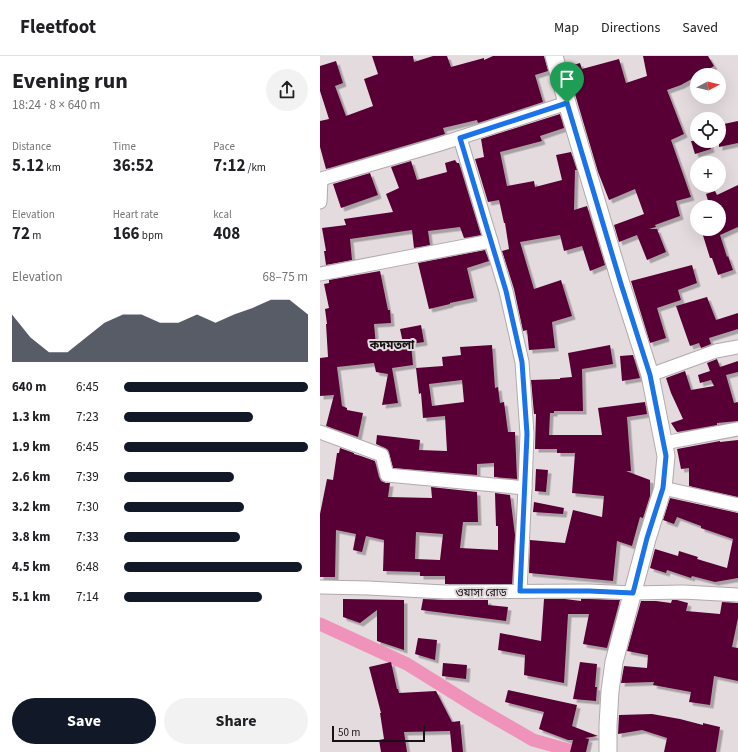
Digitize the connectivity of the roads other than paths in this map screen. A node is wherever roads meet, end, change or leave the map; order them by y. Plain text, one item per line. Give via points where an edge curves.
1 (554, 56) edge
2 (567, 103) junction
3 (460, 138) junction
4 (321, 179) edge
5 (320, 202) edge
6 (491, 241) junction
7 (320, 274) edge
8 (738, 347) edge
9 (650, 375) junction
10 (738, 429) edge
11 (320, 432) edge
12 (664, 443) junction
13 (525, 488) junction
14 (663, 488) junction
15 (738, 505) edge
16 (320, 587) edge
17 (520, 591) junction
18 (633, 593) junction
19 (738, 595) edge
20 (608, 752) edge

1 - 2 street
2 - 3 street
2 - 9 street
3 - 4 street
3 - 6 street
4 - 5 street
6 - 7 street
6 - 13 street via 506,291 522,362 527,434
8 - 9 street via 716,351
9 - 12 street
10 - 12 street
11 - 13 street via 382,455 387,475
12 - 14 street via 666,456
13 - 17 street
14 - 15 street
14 - 18 street
16 - 17 street, ওয়াসা রোড via 445,592
17 - 18 street, ওয়াসা রোড
18 - 19 street, ওয়াসা রোড
18 - 20 street via 614,662 610,691

